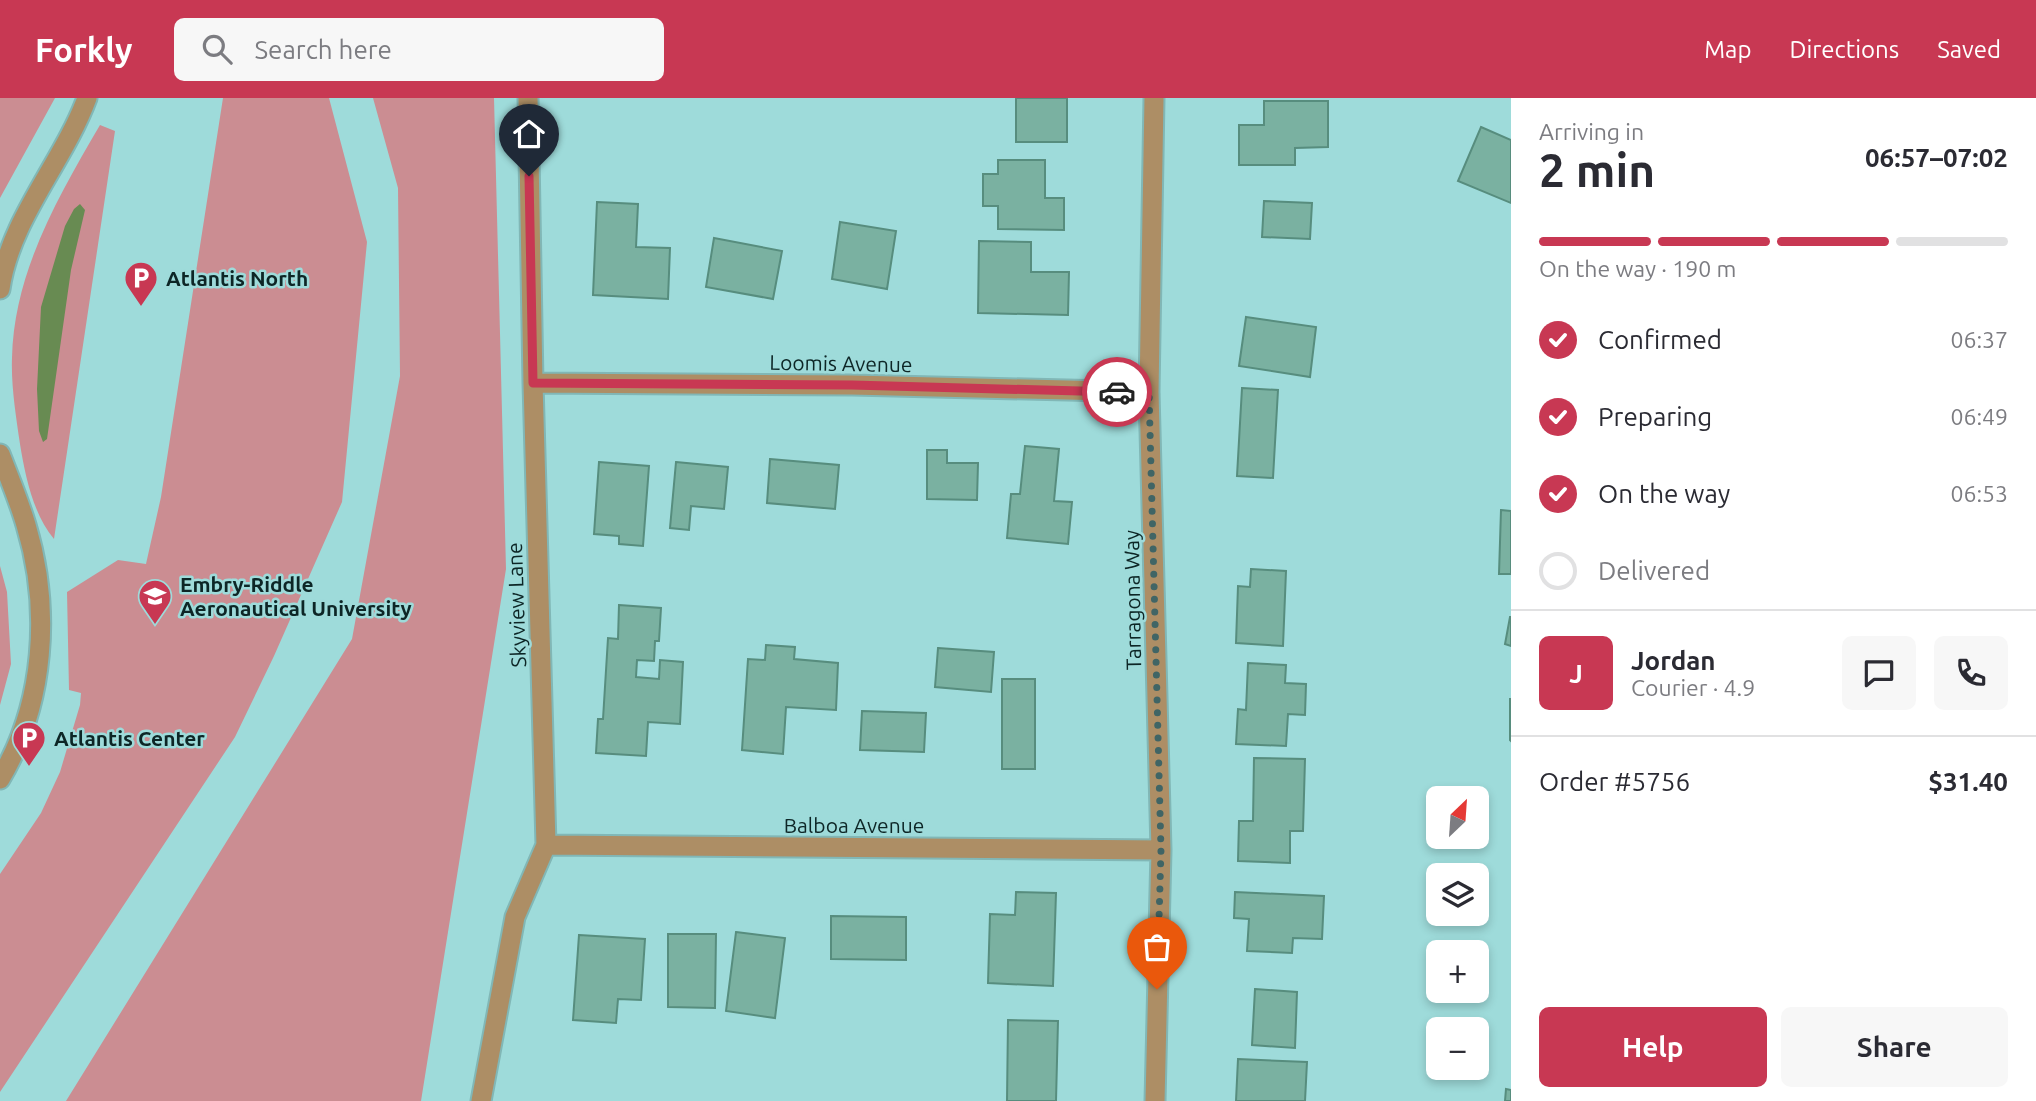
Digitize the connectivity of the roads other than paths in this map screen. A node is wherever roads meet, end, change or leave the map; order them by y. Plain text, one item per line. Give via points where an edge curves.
1 (87, 98) edge
2 (528, 98) edge
3 (1154, 98) edge
4 (0, 289) edge
5 (533, 383) junction
6 (1149, 392) junction
7 (0, 454) edge
8 (0, 779) edge
9 (546, 845) junction
10 (1161, 850) junction
11 (481, 1101) edge
12 (1155, 1101) edge

1 - 4 street via 77,125 23,220
2 - 5 street, Skyview Lane
3 - 6 street, Tarragona Way
5 - 6 street, Loomis Avenue
5 - 9 street, Skyview Lane
6 - 10 street, Tarragona Way
7 - 8 street via 26,525 39,584 40,643 33,703 14,756
9 - 10 street, Balboa Avenue
9 - 11 street, Skyview Lane via 515,918
10 - 12 street, Tarragona Way

